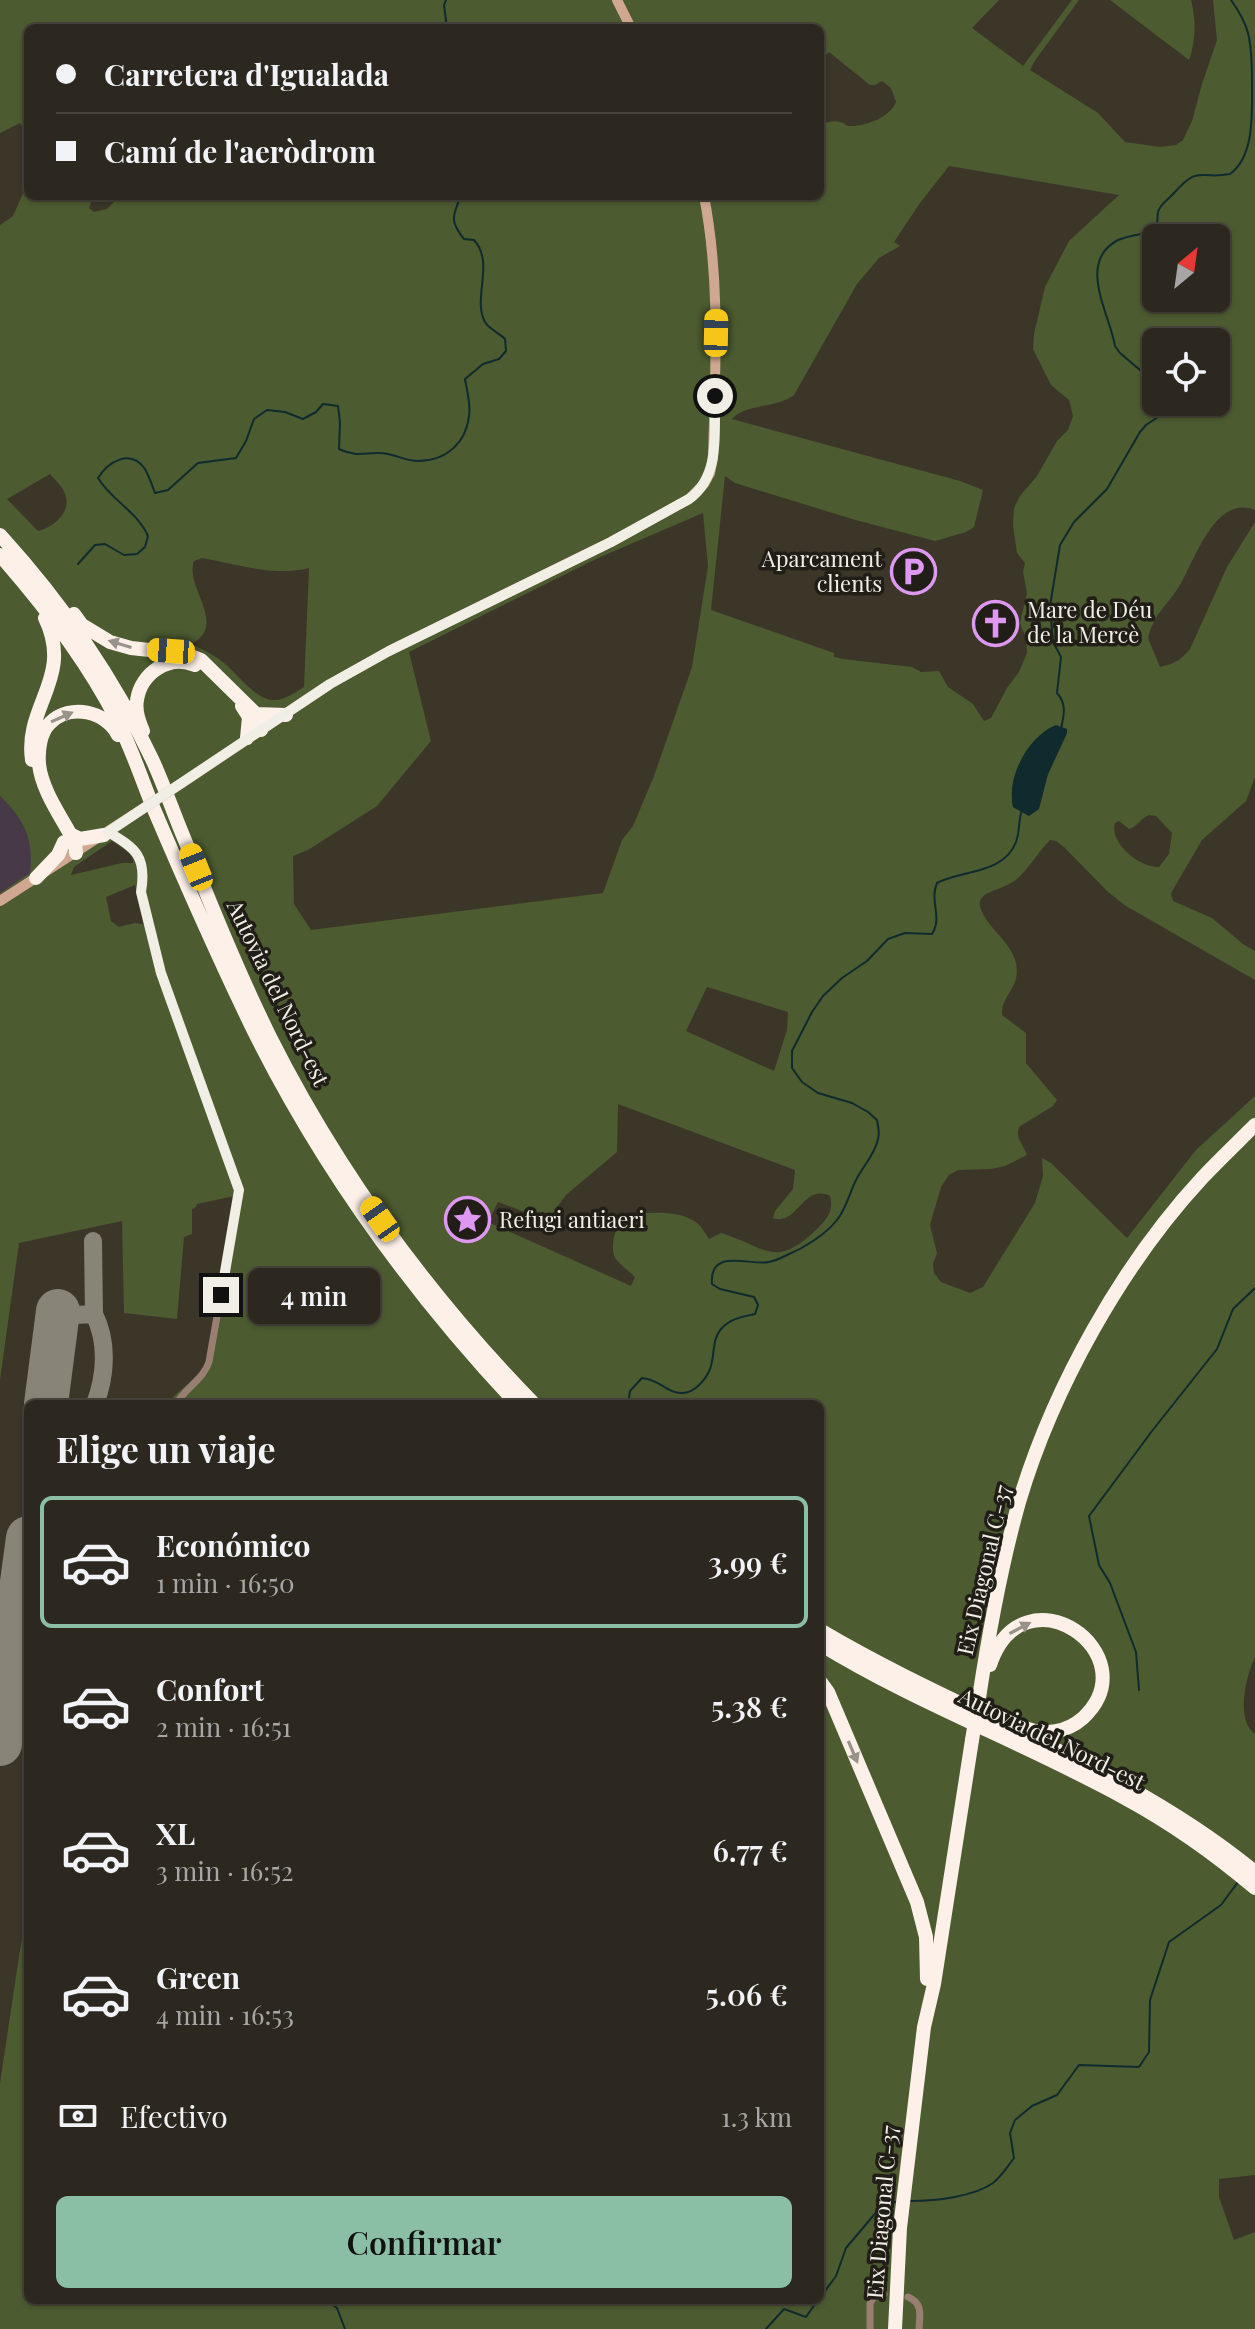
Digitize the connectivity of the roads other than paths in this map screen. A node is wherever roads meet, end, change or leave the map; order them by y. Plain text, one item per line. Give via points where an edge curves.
1 (617, 0) edge
2 (629, 24) edge
3 (705, 200) edge
4 (0, 532) edge
5 (0, 555) edge
6 (34, 597) junction
7 (217, 676) junction
8 (286, 715) junction
9 (252, 716) junction
10 (261, 730) junction
11 (247, 738) junction
12 (151, 758) junction
13 (154, 807) junction
14 (106, 834) junction
15 (67, 838) junction
16 (76, 853) junction
17 (36, 878) junction
18 (0, 901) edge
19 (1255, 1125) edge
20 (178, 1400) edge
21 (513, 1400) edge
22 (530, 1400) edge
23 (824, 1632) edge
24 (824, 1646) edge
25 (824, 1686) edge
26 (921, 1686) junction
27 (979, 1694) junction
28 (1255, 1872) edge
29 (1255, 1888) edge
30 (924, 2027) junction
31 (884, 2294) dead end
32 (908, 2297) dead end
33 (870, 2329) edge
34 (895, 2329) edge
35 (919, 2329) edge

1 - 2 street
3 - 8 street via 716,339 713,458 698,493 611,542 389,651
7 -> 4 highway via 186,654 131,648 82,625 30,559
4 - 12 highway, Autovia del Nord-est via 69,618
5 - 6 highway, Autovia del Nord-est
6 - 13 highway, Autovia del Nord-est via 117,718
6 - 15 highway via 54,642 54,659 34,723 32,757
7 - 9 highway
7 - 12 highway via 189,662 172,662 144,680 136,701
8 - 9 highway
8 - 10 street
9 - 10 highway
9 - 11 highway
10 - 11 street
11 - 14 street, bridge
12 - 22 highway, Autovia del Nord-est via 246,987 331,1146 421,1275
15 -> 13 highway via 39,764 40,740 49,723 71,711 94,714 113,725
13 - 21 highway, Autovia del Nord-est via 240,1002 313,1139 406,1275
14 - 15 highway
14 - 16 street
14 - 20 street via 129,844 142,860 141,892 161,973 239,1190 209,1362
15 - 16 highway via 75,843
15 - 17 highway
16 - 17 street
17 - 18 street
19 - 27 highway, Eix Diagonal C-37 via 1159,1230 1099,1319 1066,1382 1019,1503
23 - 26 highway, Autovia del Nord-est
24 - 29 highway, Autovia del Nord-est via 1127,1799
25 -> 30 highway via 922,1919 928,1962
27 -> 26 highway via 1003,1638 1031,1622 1052,1620 1075,1628 1101,1664 1098,1696 1087,1714 1070,1727 1051,1732 1031,1731
26 - 28 highway, Autovia del Nord-est via 1129,1786 1205,1833
27 - 30 highway, Eix Diagonal C-37, bridge
30 - 34 highway, Eix Diagonal C-37 via 900,2228
31 - 33 street via 870,2304
32 - 35 street via 918,2304

